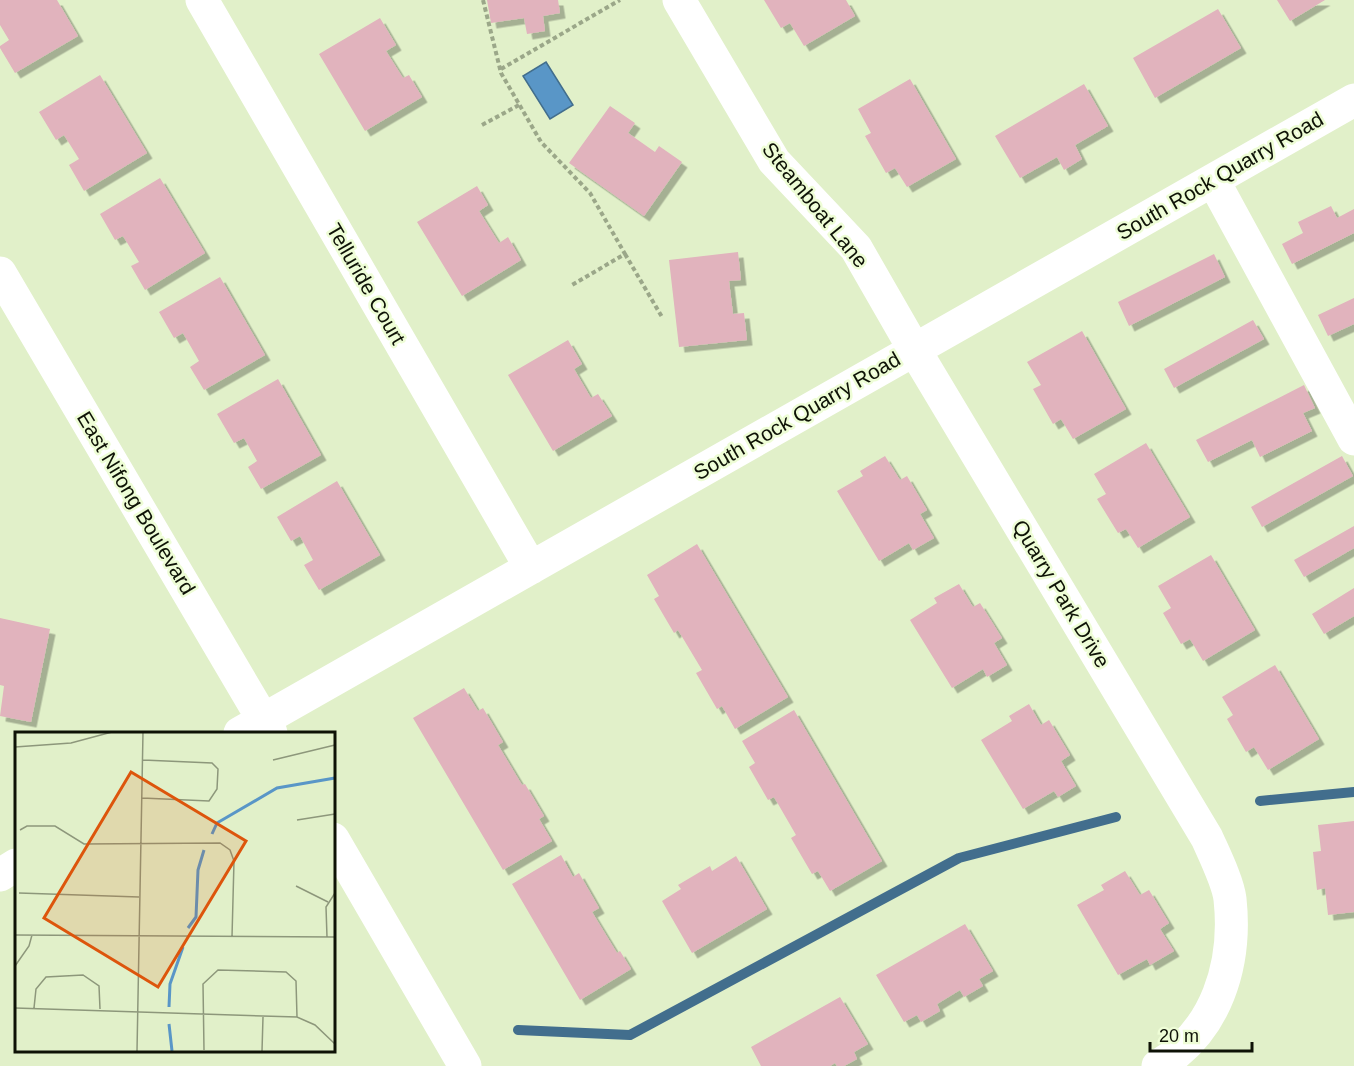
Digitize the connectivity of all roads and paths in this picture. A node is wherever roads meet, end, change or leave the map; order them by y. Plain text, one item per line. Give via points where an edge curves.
1 (202, 0) edge
2 (483, 0) edge
3 (620, 0) edge
4 (679, 0) edge
5 (501, 69) junction
6 (1354, 100) edge
7 (519, 105) junction
8 (482, 125) dead end
9 (1213, 180) junction
10 (625, 254) junction
11 (0, 273) edge
12 (572, 285) dead end
13 (662, 317) dead end
14 (914, 349) junction
15 (1354, 439) edge
16 (531, 568) junction
17 (258, 729) edge
18 (334, 841) edge
19 (15, 866) edge
20 (0, 875) edge
21 (465, 1066) edge
22 (1158, 1066) edge

1 - 16 street, Telluride Court
2 - 5 path
3 - 5 path
4 - 14 street, Steamboat Lane via 774,161 856,248
5 - 7 path
6 - 9 street, South Rock Quarry Road
7 - 8 path
7 - 10 path via 541,142 590,193
9 - 14 street, South Rock Quarry Road
9 - 15 street
10 - 12 path
10 - 13 path
11 - 17 street, East Nifong Boulevard
14 - 16 street, South Rock Quarry Road
14 - 22 street, Quarry Park Drive via 1207,838 1230,897 1230,955 1220,994 1199,1032
16 - 17 street, South Rock Quarry Road
18 - 21 street
19 - 20 street

